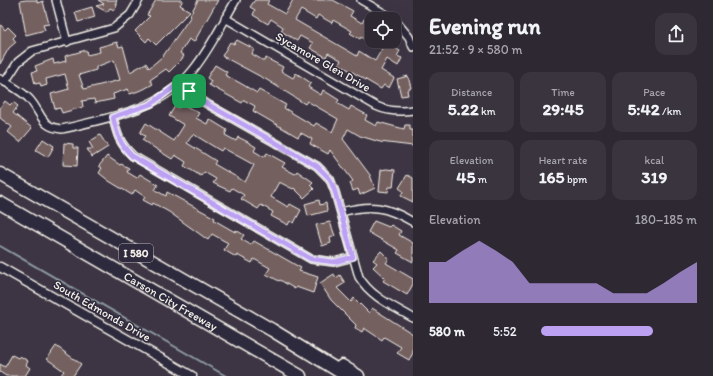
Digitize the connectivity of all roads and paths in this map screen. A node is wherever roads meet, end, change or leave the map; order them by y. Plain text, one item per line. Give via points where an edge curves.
1 (56, 0) edge
2 (139, 0) edge
3 (236, 0) edge
4 (361, 0) edge
5 (382, 12) edge
6 (225, 18) junction
7 (401, 27) edge
8 (67, 42) junction
9 (413, 48) edge
10 (3, 81) edge
11 (181, 82) junction
12 (413, 110) edge
13 (113, 117) junction
14 (0, 174) edge
15 (0, 203) edge
16 (341, 212) junction
17 (413, 222) edge
18 (353, 257) junction
19 (0, 267) edge
20 (413, 318) edge
21 (212, 325) junction
22 (272, 330) junction
23 (192, 376) edge
24 (293, 376) edge
25 (300, 376) edge
26 (347, 376) edge
27 (358, 376) edge

1 - 8 street
2 - 8 street via 130,15 114,28
3 - 6 street
4 - 5 street
6 - 11 street via 204,56
6 - 12 street, Sycamore Glen Drive via 376,106 400,112
7 - 9 street via 410,37
8 - 10 street via 32,51 18,62
10 - 13 street via 31,101 44,123 50,127 62,129
11 - 13 street via 151,104
11 - 16 street via 200,100 317,166 330,179
13 - 18 street via 118,138 132,156 311,259 334,262
14 - 22 highway, Carson City Freeway / I 580
15 - 21 highway, Carson City Freeway / I 580
16 - 17 street via 362,207 379,207
16 - 18 street
18 - 20 street via 365,288
19 - 23 street, South Edmonds Drive
21 - 24 highway
21 - 25 highway, Carson City Freeway / I 580
22 - 26 highway, I 580
22 - 27 highway via 304,342

